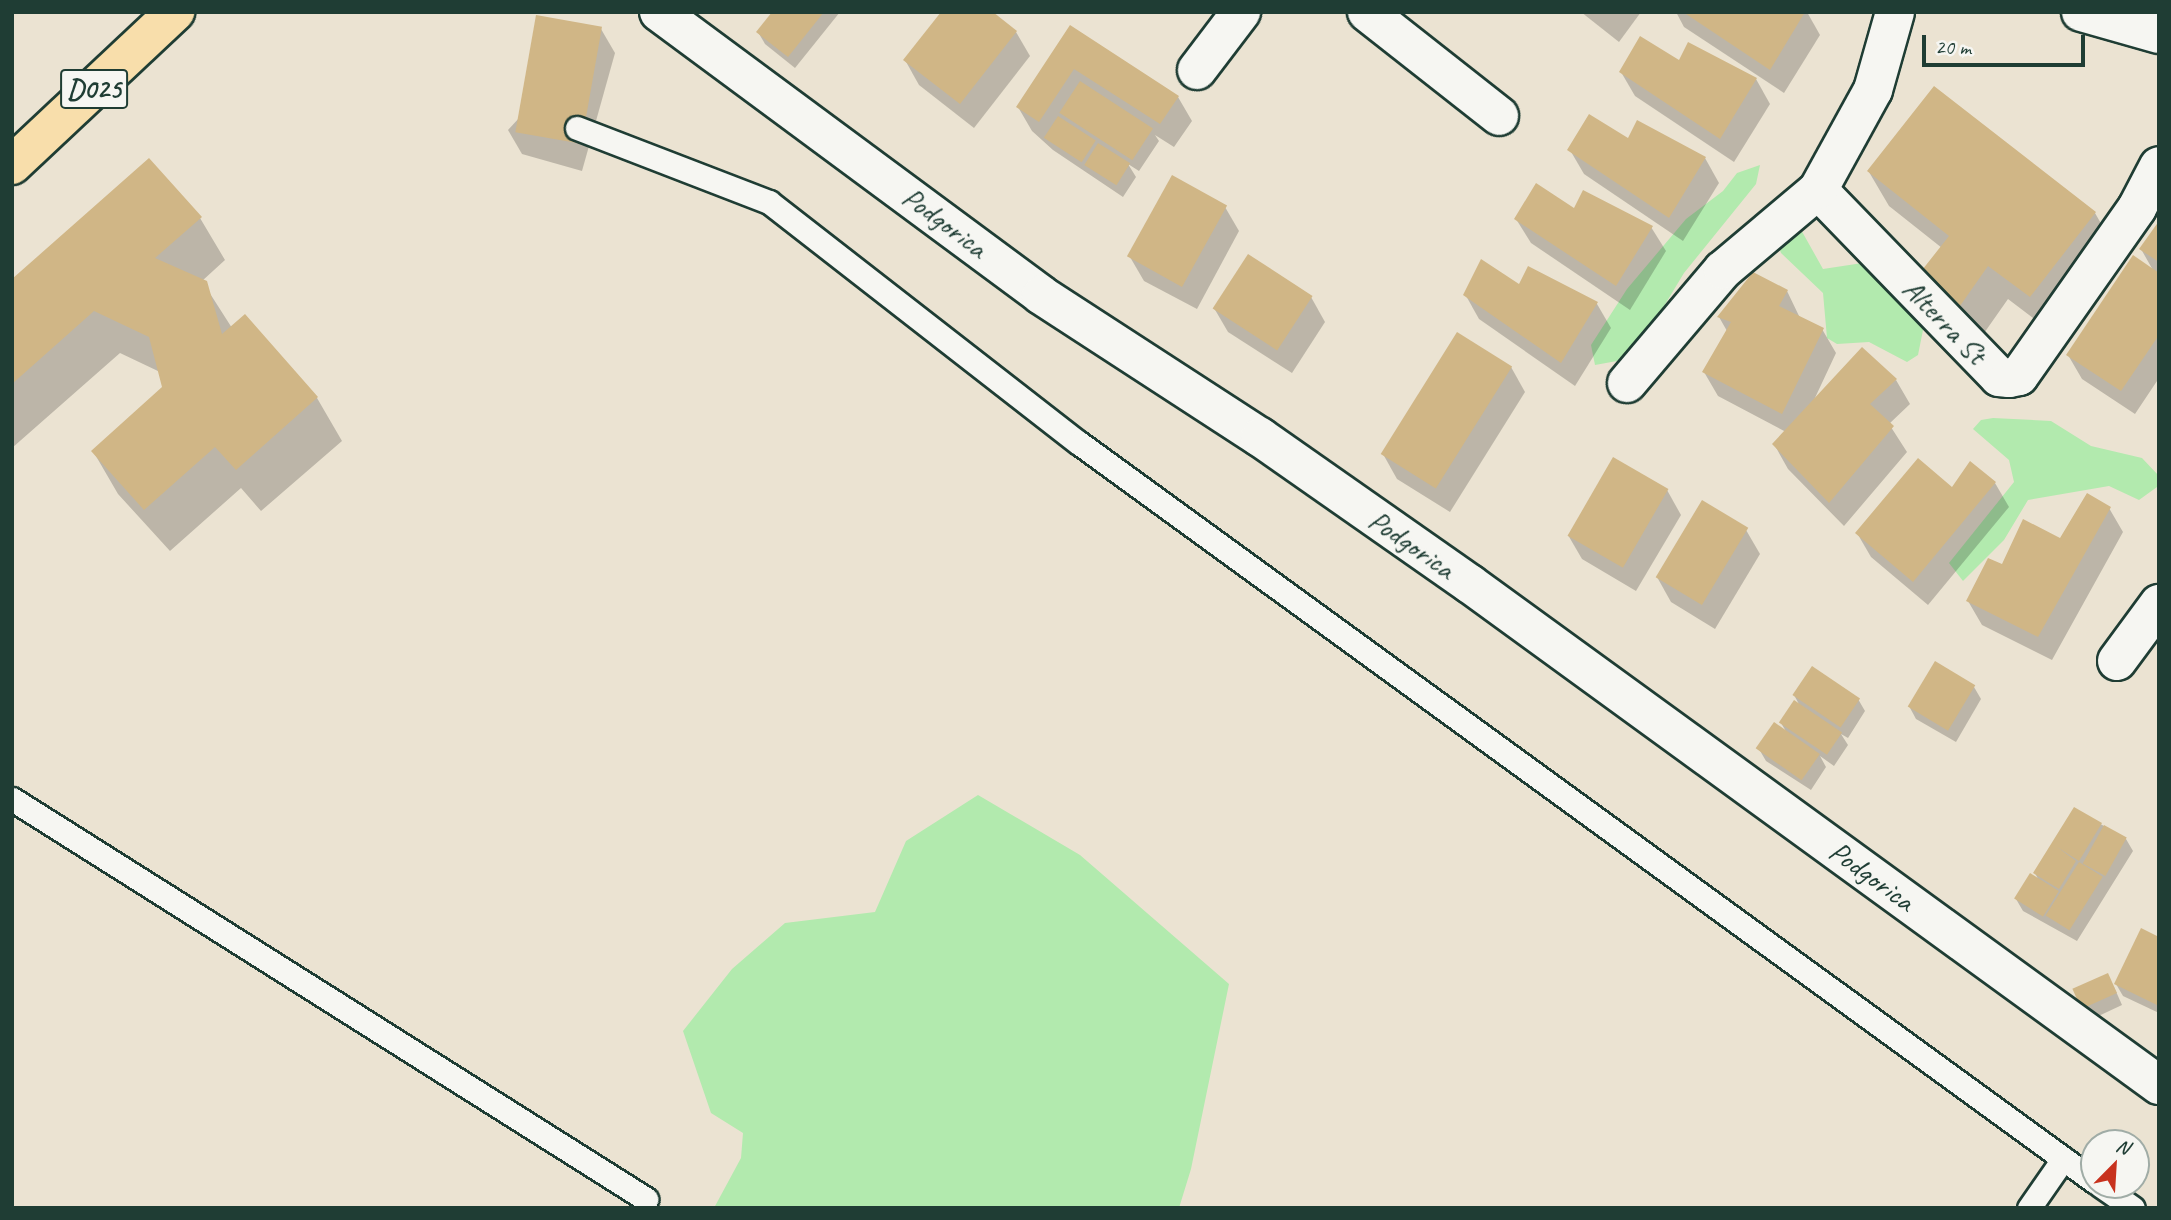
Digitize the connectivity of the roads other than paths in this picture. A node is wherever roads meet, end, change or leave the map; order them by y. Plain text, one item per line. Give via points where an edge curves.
1 (175, 12) edge
2 (659, 12) edge
3 (1241, 12) edge
4 (1367, 12) edge
5 (1895, 12) edge
6 (2081, 12) edge
7 (2159, 34) edge
8 (1197, 71) dead end
9 (1499, 116) dead end
10 (577, 128) dead end
11 (12, 165) edge
12 (2159, 166) edge
13 (1818, 190) junction
14 (1627, 383) dead end
15 (2159, 604) edge
16 (2117, 661) dead end
17 (12, 799) edge
18 (2159, 1085) edge
19 (2063, 1159) junction
20 (2080, 1171) edge
21 (646, 1199) dead end
22 (2029, 1208) edge

1 - 11 main road, D025
2 - 18 street, Podgorica via 1041,295 1259,437 1470,584
3 - 8 street
4 - 9 street
5 - 13 street via 1873,90
6 - 7 street
10 - 19 lane via 769,202 1079,443
12 - 13 street, Alterra St via 2129,220 2018,376 2009,378 1999,377
13 - 14 street via 1723,270
15 - 16 street
17 - 21 lane
19 - 20 lane
19 - 22 lane

